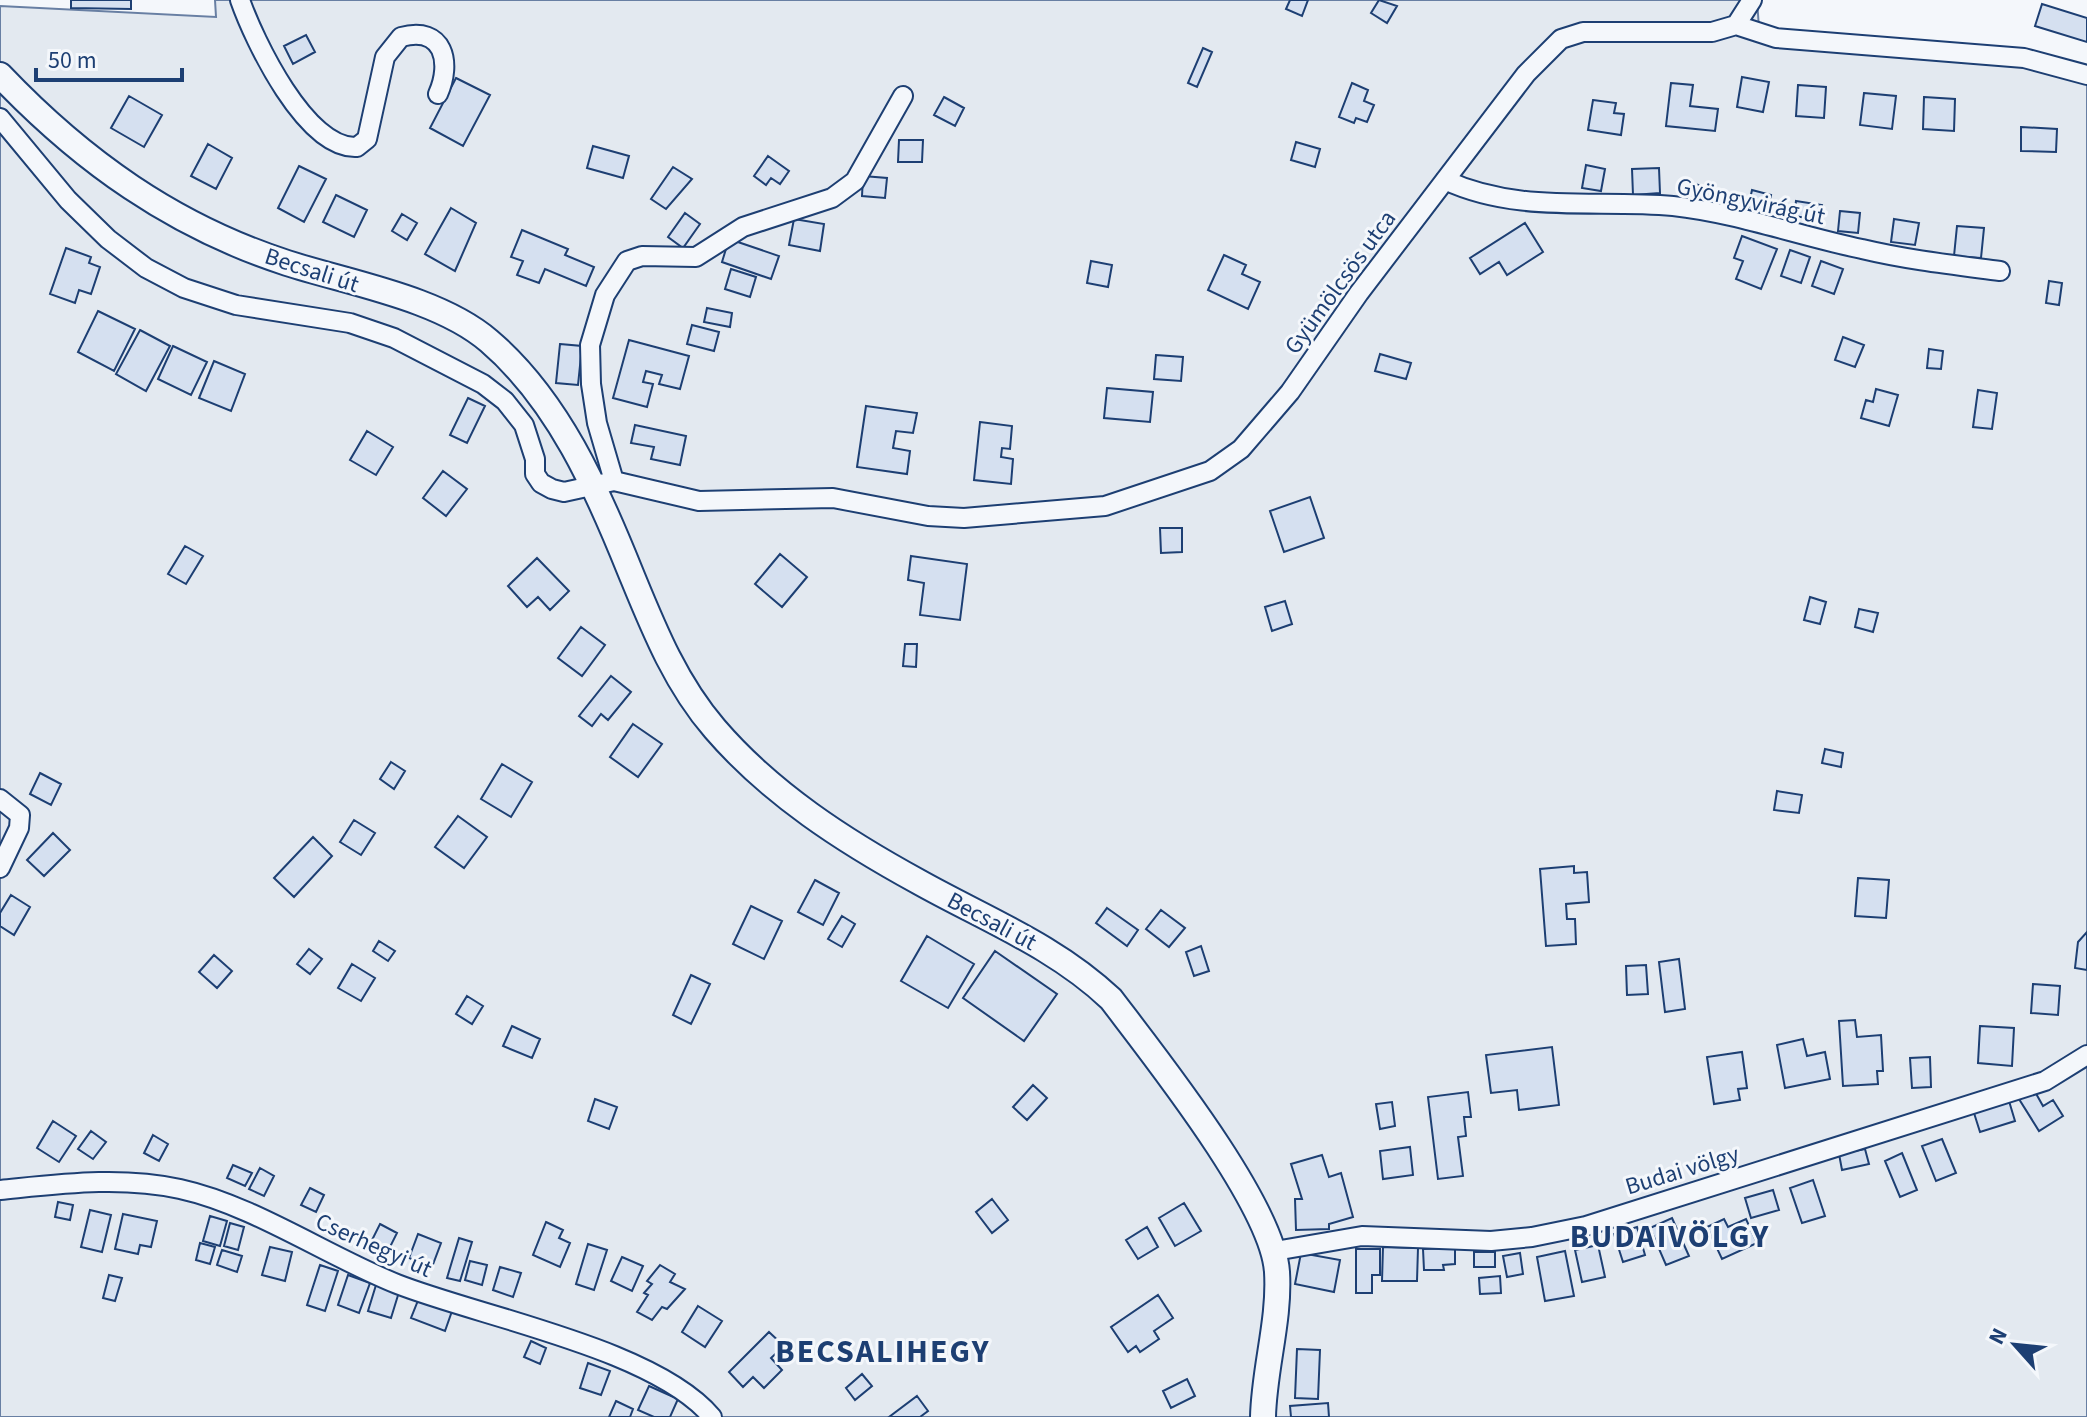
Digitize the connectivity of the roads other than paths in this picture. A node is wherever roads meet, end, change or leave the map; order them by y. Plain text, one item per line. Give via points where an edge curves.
1 (240, 0) edge
2 (1752, 0) edge
3 (1736, 25) junction
4 (0, 75) edge
5 (2087, 75) edge
6 (438, 94) dead end
7 (903, 96) dead end
8 (0, 118) edge
9 (1445, 180) junction
10 (2000, 271) dead end
11 (604, 484) junction
12 (0, 799) edge
13 (0, 868) edge
14 (2087, 1055) edge
15 (0, 1190) edge
16 (1275, 1251) junction
17 (712, 1417) edge
18 (1263, 1417) edge

1 - 6 street via 253,36 287,91 318,131 341,145 357,147 367,139 385,57 401,37 426,37 442,50 447,65
2 - 3 street
3 - 5 street, Gyümölcsös utca via 1776,38 2024,58
3 - 9 street, Gyümölcsös utca via 1712,32 1583,32 1561,39 1542,54
4 - 11 main road, Becsali út via 111,177 178,218 284,262 423,306 487,339 514,365
7 - 11 street via 855,181 832,198 743,227 696,257 642,256 627,261 605,295 590,345
8 - 11 street, Becsali út via 68,200 146,268 184,288 236,305 350,323 440,358 505,401 524,425 541,483 564,492
9 - 10 street, Gyöngyvirág út via 1512,201 1672,206 1863,250
9 - 11 street, Gyümölcsös utca via 1263,425 1210,471 1105,506 964,518 833,498 699,501
11 - 16 main road, Becsali út via 656,636 713,727 776,789 849,841 1084,973 1111,999 1169,1078 1260,1214
12 - 13 street via 20,815
14 - 16 street, Budai völgy via 2045,1081 1586,1226 1491,1241 1362,1236
15 - 17 street, Cserhegyi út via 98,1180 196,1193 394,1283 618,1357 684,1394
16 - 18 main road, Becsali út via 1276,1297

